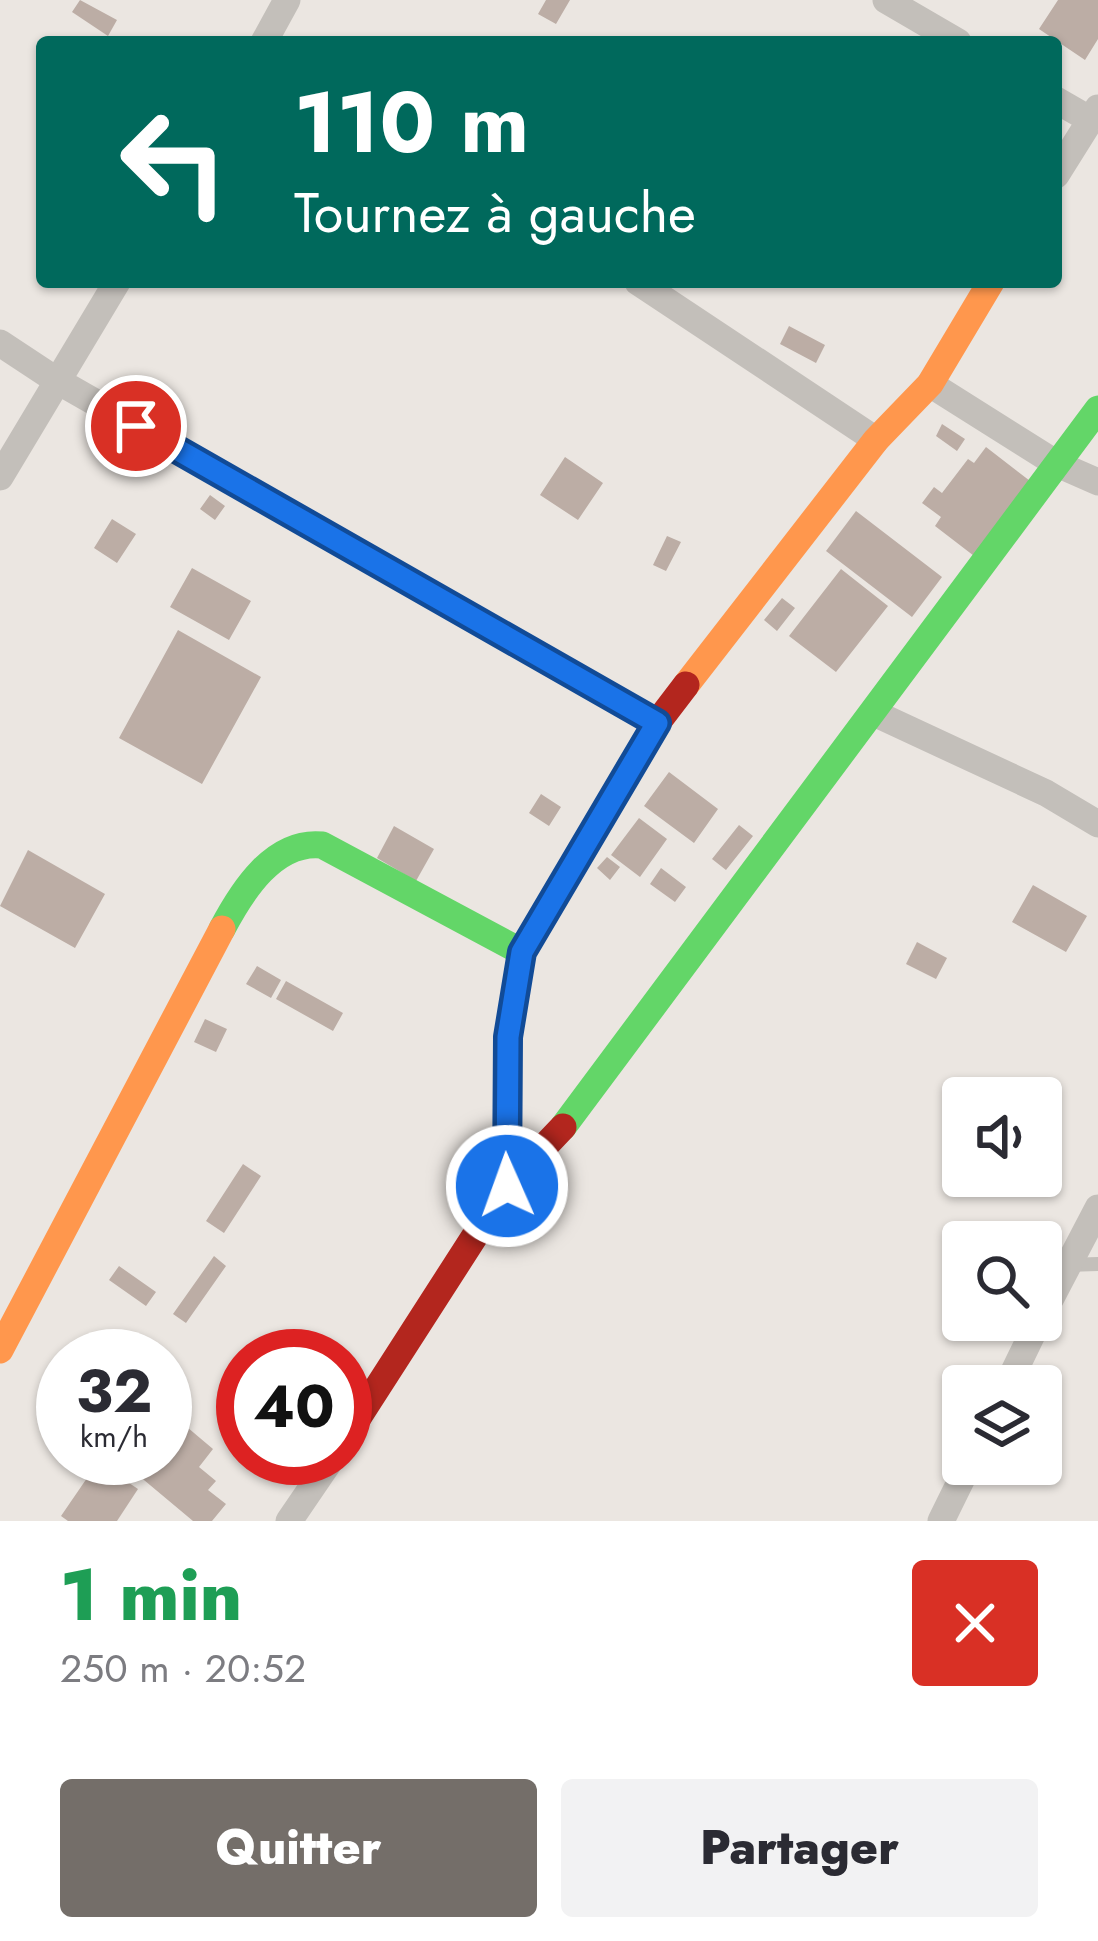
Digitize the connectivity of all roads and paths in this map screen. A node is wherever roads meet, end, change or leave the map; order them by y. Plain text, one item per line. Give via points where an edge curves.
1 (287, 0) edge
2 (886, 0) edge
3 (267, 36) edge
4 (948, 36) edge
5 (1062, 102) edge
6 (1094, 113) edge
7 (1062, 165) edge
8 (113, 288) edge
9 (647, 288) edge
10 (988, 288) edge
11 (0, 344) edge
12 (56, 380) junction
13 (930, 384) junction
14 (1098, 409) edge
15 (876, 440) junction
16 (1058, 464) junction
17 (0, 477) edge
18 (1098, 482) edge
19 (874, 713) junction
20 (657, 723) junction
21 (1098, 824) edge
22 (522, 952) junction
23 (507, 1186) junction
24 (1098, 1208) edge
25 (1098, 1264) edge
26 (1066, 1265) junction
27 (1062, 1273) edge
28 (0, 1350) edge
29 (372, 1396) edge
30 (314, 1485) edge
31 (959, 1485) edge
32 (289, 1521) edge
33 (941, 1521) edge

1 - 3 street
2 - 4 street
5 - 6 street
6 - 7 street
8 - 12 street
9 - 15 street
10 - 13 street
11 - 12 street
12 - 17 street
12 - 20 street
13 - 15 street
13 - 16 street
14 - 16 street
15 - 20 street
16 - 18 street
16 - 19 street
19 - 21 street
19 - 23 street via 576,1114
20 - 22 street
22 - 23 street via 508,1037
22 - 28 street via 322,844 281,850 230,913
23 - 29 street
24 - 26 street
25 - 26 lane
26 - 27 street
30 - 32 street
31 - 33 street

